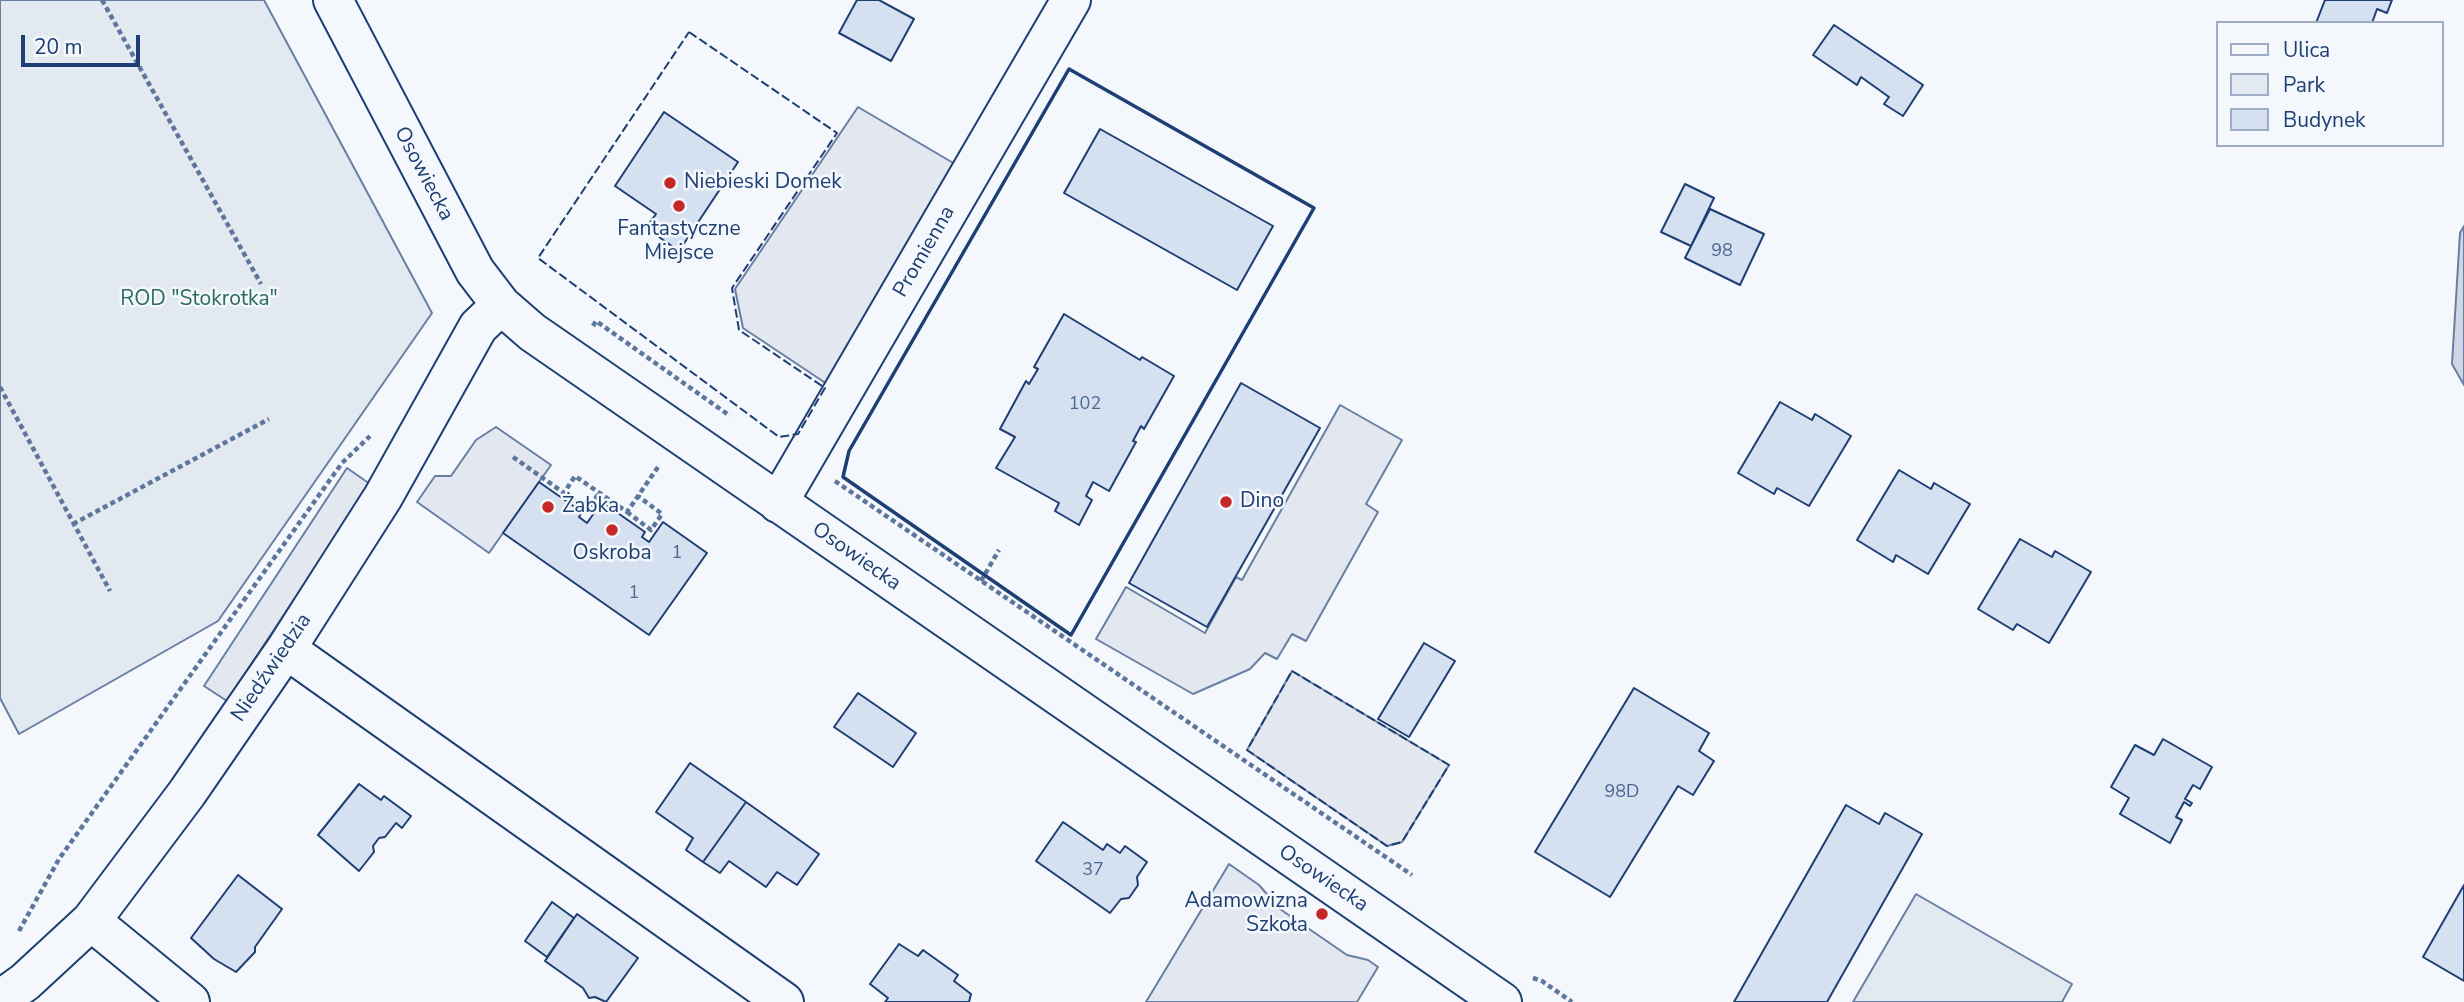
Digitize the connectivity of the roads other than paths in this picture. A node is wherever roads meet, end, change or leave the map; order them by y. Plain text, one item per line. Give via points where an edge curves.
1 (333, 0) edge
2 (1071, 0) edge
3 (501, 304) junction
4 (778, 503) junction
5 (286, 649) junction
6 (91, 921) junction
7 (0, 1000) edge
8 (190, 1002) edge
9 (784, 1002) edge
10 (1502, 1002) edge

1 - 3 street, Osowiecka via 475,271
2 - 4 street, Promienna
3 - 4 street, Osowiecka via 569,360
3 - 5 street, Niedźwiedzia via 478,327 383,497
4 - 10 street, Osowiecka
5 - 6 street, Niedźwiedzia
5 - 9 street
6 - 7 street, Niedźwiedzia
6 - 8 street

